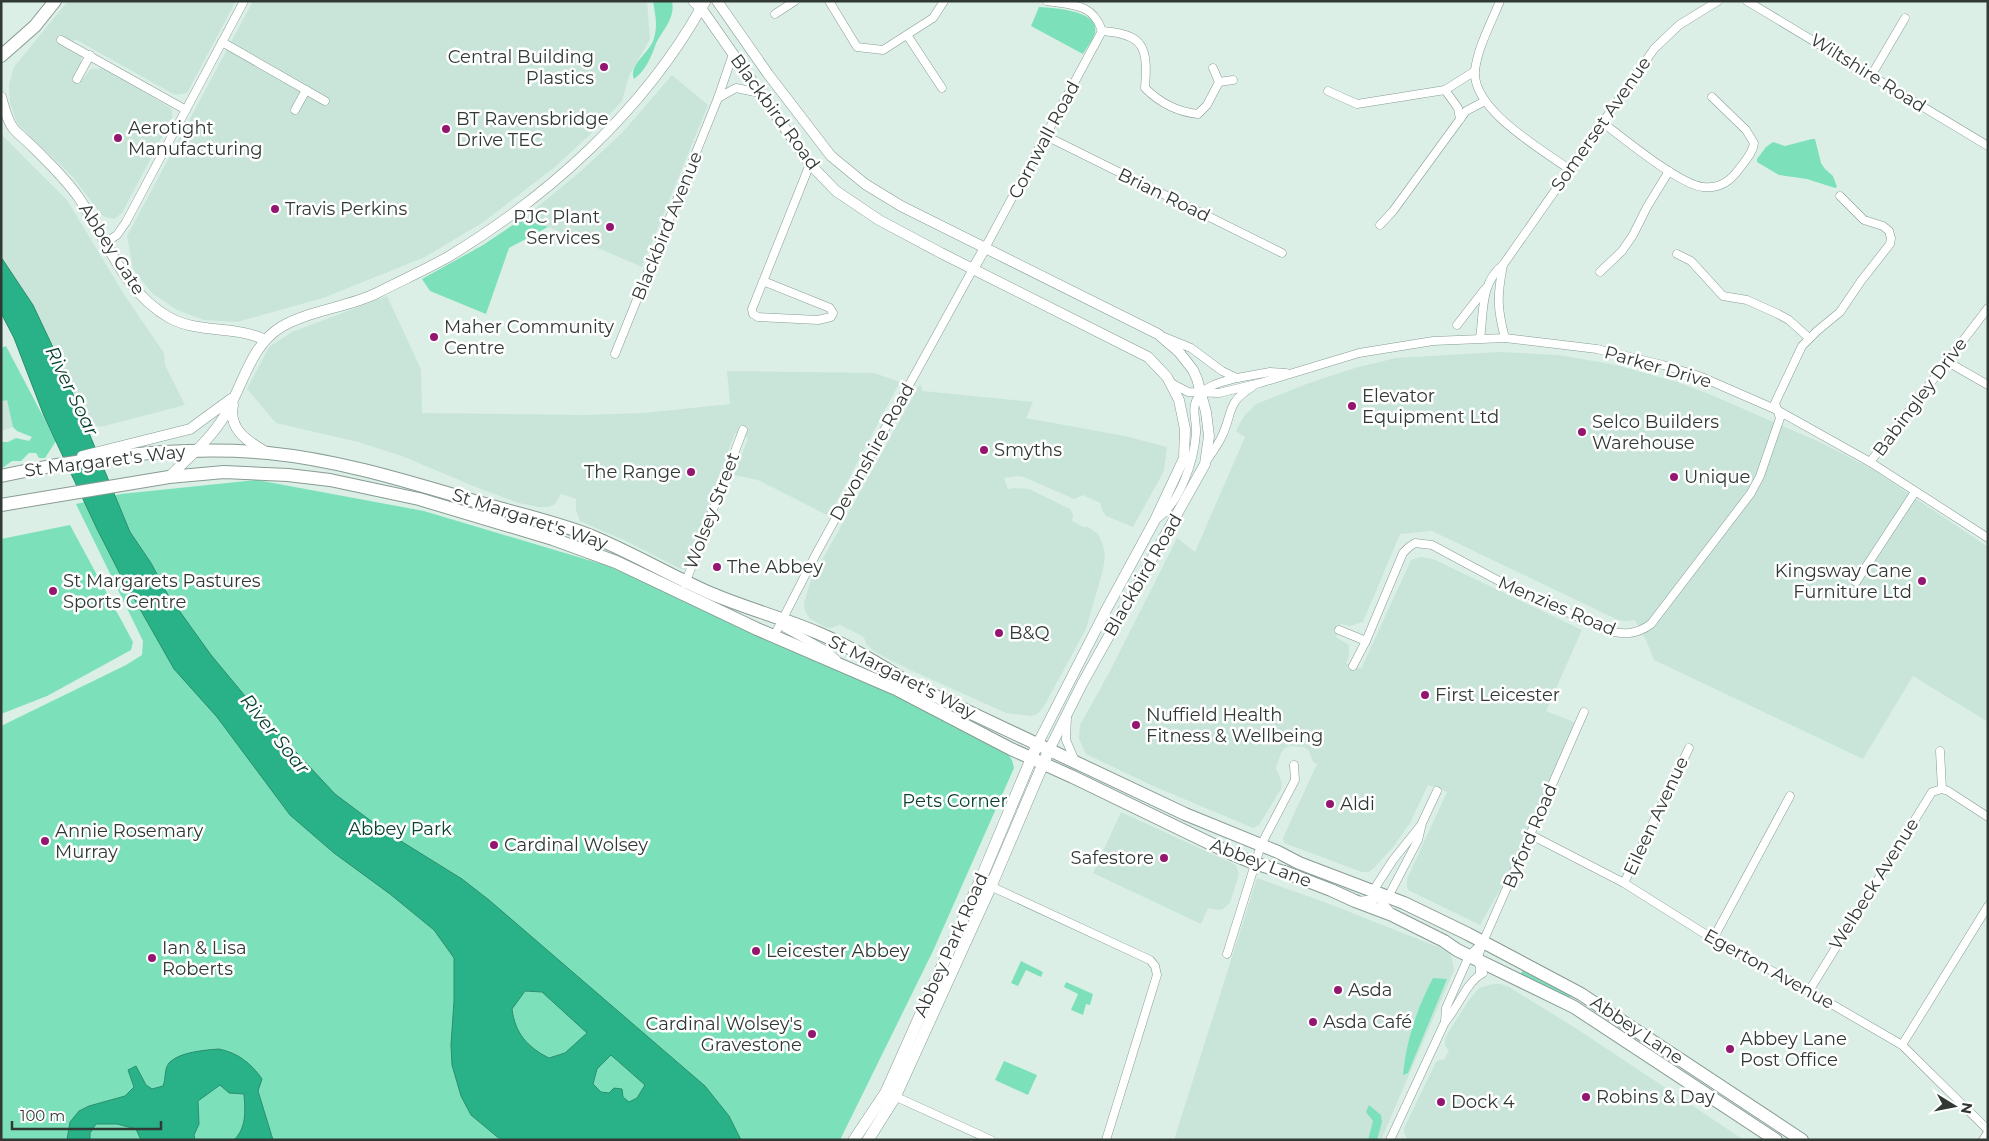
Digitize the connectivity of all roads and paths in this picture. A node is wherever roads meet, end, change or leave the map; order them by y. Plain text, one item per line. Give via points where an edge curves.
1 (244, 1) edge
2 (716, 1) edge
3 (795, 1) edge
4 (829, 1) edge
5 (944, 1) edge
6 (1047, 1) edge
7 (1500, 1) edge
8 (1718, 1) edge
9 (1747, 1) edge
10 (700, 3) edge
11 (49, 4) edge
12 (775, 14) dead end
13 (1906, 18) dead end
14 (1102, 31) junction
15 (907, 35) junction
16 (61, 40) dead end
17 (222, 42) junction
18 (733, 54) junction
19 (1, 56) edge
20 (90, 56) junction
21 (1213, 68) dead end
22 (1475, 71) junction
23 (1871, 76) junction
24 (77, 79) dead end
25 (1233, 80) dead end
26 (1219, 82) junction
27 (942, 88) dead end
28 (306, 90) junction
29 (1445, 90) junction
30 (1328, 91) dead end
31 (760, 93) junction
32 (1, 97) edge
33 (1712, 97) dead end
34 (718, 98) junction
35 (325, 101) dead end
36 (1485, 101) junction
37 (186, 110) junction
38 (295, 110) dead end
39 (1460, 119) junction
40 (1602, 122) junction
41 (1046, 136) junction
42 (1988, 146) edge
43 (810, 164) junction
44 (1569, 169) junction
45 (1669, 171) junction
46 (1840, 196) dead end
47 (1380, 225) dead end
48 (105, 243) junction
49 (985, 248) junction
50 (1282, 253) dead end
51 (1677, 254) dead end
52 (1502, 265) junction
53 (973, 270) junction
54 (1600, 272) dead end
55 (763, 280) junction
56 (1486, 287) junction
57 (1988, 308) edge
58 (1457, 325) dead end
59 (1158, 334) junction
60 (1480, 338) junction
61 (1504, 338) junction
62 (1809, 338) junction
63 (265, 340) junction
64 (615, 354) dead end
65 (1946, 362) junction
66 (1291, 373) junction
67 (1236, 378) junction
68 (1171, 383) junction
69 (1260, 383) junction
70 (1988, 385) edge
71 (1201, 393) junction
72 (234, 396) junction
73 (1777, 410) junction
74 (743, 430) dead end
75 (130, 449) junction
76 (197, 450) junction
77 (268, 454) junction
78 (1870, 462) junction
79 (1205, 464) junction
80 (1, 476) edge
81 (169, 477) junction
82 (1915, 492) junction
83 (1, 505) edge
84 (1155, 520) junction
85 (1988, 538) edge
86 (1126, 573) junction
87 (1139, 581) junction
88 (1856, 582) dead end
89 (683, 587) junction
90 (783, 620) junction
91 (1339, 630) dead end
92 (774, 636) junction
93 (1366, 641) junction
94 (1353, 666) dead end
95 (850, 670) junction
96 (1584, 712) dead end
97 (1067, 714) junction
98 (1037, 744) junction
99 (1689, 748) dead end
100 (1049, 750) junction
101 (1940, 751) dead end
102 (1031, 758) junction
103 (1075, 761) junction
104 (1044, 764) junction
105 (1294, 765) dead end
106 (1437, 790) dead end
107 (1945, 790) junction
108 (1790, 796) dead end
109 (1988, 816) edge
110 (1422, 823) junction
111 (1531, 835) junction
112 (1261, 846) junction
113 (1254, 863) junction
114 (980, 881) junction
115 (1624, 884) junction
116 (991, 886) junction
117 (1380, 895) junction
118 (1355, 902) junction
119 (1988, 906) edge
120 (1392, 915) junction
121 (1713, 939) junction
122 (1476, 952) junction
123 (1226, 954) dead end
124 (1498, 970) junction
125 (1480, 974) junction
126 (1809, 991) junction
127 (1445, 1022) junction
128 (1902, 1045) junction
129 (890, 1094) junction
130 (1988, 1131) edge
131 (854, 1140) edge
132 (868, 1140) edge
133 (991, 1140) edge
134 (1106, 1140) edge
135 (1390, 1140) edge
136 (1776, 1140) edge
137 (1802, 1140) edge
138 (1983, 1140) edge

1 - 17 street
2 - 49 street, Blackbird Road via 831,156 865,184 901,206
3 - 12 street
4 - 15 street via 857,47 883,50
5 - 15 street via 933,18
6 - 14 street via 1083,7 1093,14
7 - 22 street
8 - 40 street, Somerset Avenue via 1665,37
9 - 23 street, Wiltshire Road
10 - 18 street, Blackbird Road
10 - 63 street via 682,40 639,96 577,161 500,222 446,258 413,275 374,294 281,326
11 - 19 main road via 24,38
13 - 23 street
14 - 26 street via 1120,32 1136,40 1146,53 1145,88 1183,113 1198,114 1208,105
14 - 41 street, Cornwall Road
15 - 27 street
16 - 20 street
17 - 28 street
17 - 37 street
18 - 31 street, Blackbird Road
18 - 34 street, Blackbird Avenue
20 - 24 street
20 - 37 street
21 - 26 street
22 - 29 street
22 - 36 street
23 - 42 street, Wiltshire Road
25 - 26 street
28 - 35 street
28 - 38 street
29 - 30 street via 1357,104
29 - 39 street via 1458,108
31 - 34 street via 736,88
31 - 43 street, Blackbird Road
32 - 48 street, Abbey Gate via 12,128 53,166 79,197
33 - 45 street via 1752,137 1754,149 1734,176 1720,186 1701,187
34 - 64 street, Blackbird Avenue
36 - 39 street via 1466,111
36 - 44 street via 1521,135
37 - 48 street via 126,222 117,235
39 - 47 street
40 - 44 street, Somerset Avenue
40 - 45 street
41 - 49 street, Cornwall Road
41 - 50 street, Brian Road
43 - 53 street, Blackbird Road via 836,191 879,220
43 - 55 street
44 - 52 street, Somerset Avenue
45 - 54 street via 1633,235
46 - 62 street, Menzies Road via 1864,220 1889,231 1890,244 1840,312
48 - 63 street, Abbey Gate via 128,281 146,301 168,317 197,328 243,333
49 - 53 street
49 - 59 street, Blackbird Road
51 - 62 street via 1691,261 1724,296 1747,300 1778,314
52 - 56 street, Somerset Avenue
52 - 61 street, Somerset Avenue via 1497,304
53 - 68 street, Blackbird Road via 1148,357
53 - 90 street, Devonshire Road
55 - 55 street via 830,308 831,317 818,320 758,317 752,310
56 - 58 street, Somerset Avenue
56 - 60 street, Somerset Avenue
57 - 65 street, Babingley Drive
59 - 67 street via 1191,348
59 - 71 street, Blackbird Road via 1180,352 1193,370
60 - 61 street, Parker Drive
60 - 66 street, Parker Drive via 1388,347
61 - 73 street, Parker Drive via 1598,349 1654,362 1698,376
62 - 73 street, Menzies Road via 1788,372 1775,403
63 - 72 street
65 - 70 street
65 - 78 street, Babingley Drive
66 - 67 street, Parker Drive via 1270,372
66 - 69 street, Parker Drive
67 - 71 street, Parker Drive
68 - 71 street, Parker Drive via 1188,392
68 - 84 street, Blackbird Road via 1184,421 1184,458
69 - 71 street, Parker Drive via 1220,393
69 - 79 street, Parker Drive via 1240,395
71 - 79 street, Blackbird Road via 1209,436
71 - 84 street, Blackbird Road via 1194,408 1196,432 1189,470 1166,512
72 - 75 street via 190,429
72 - 76 street via 225,416
72 - 77 street via 231,413 236,429
73 - 78 street, Parker Drive
73 - 93 street, Menzies Road via 1780,418 1751,493 1666,607 1645,628 1630,634 1606,630 1499,581 1432,545 1416,543 1404,554
74 - 89 street, Wolsey Street
75 - 76 main road, St Margaret's Way
75 - 80 main road, St Margaret's Way
76 - 77 main road, St Margaret's Way
76 - 81 street
77 - 89 main road, St Margaret's Way via 386,475 558,524 623,549
78 - 82 street, Parker Drive
79 - 87 street, Blackbird Road
81 - 83 main road, St Margaret's Way
81 - 89 main road, St Margaret's Way via 224,472 288,475 330,480 419,499 582,548
82 - 85 street, Parker Drive
82 - 88 street
84 - 86 street, Blackbird Road
86 - 87 street
86 - 98 street, Blackbird Road
87 - 97 street, Blackbird Road
89 - 90 main road, St Margaret's Way
89 - 92 main road, St Margaret's Way
90 - 92 street, Devonshire Road
90 - 95 street via 785,628 826,651
90 - 98 main road, St Margaret's Way via 844,645 910,684
91 - 93 street
92 - 95 main road, St Margaret's Way
93 - 94 street, Menzies Road
95 - 102 main road, St Margaret's Way via 896,689
96 - 111 street, Byford Road
97 - 100 street, Blackbird Road
97 - 103 street via 1066,740
98 - 100 main road, St Margaret's Way
98 - 102 main road, Abbey Park Road
99 - 115 street, Eileen Avenue
100 - 103 main road, Abbey Lane
100 - 104 main road, Abbey Park Road
101 - 107 street
102 - 104 main road, St Margaret's Way
102 - 114 main road, Abbey Park Road
103 - 112 main road, Abbey Lane
104 - 113 main road, Abbey Lane
104 - 116 main road, Abbey Park Road
105 - 112 street via 1294,780
106 - 110 street
107 - 109 street
107 - 126 street, Welbeck Avenue via 1928,796
108 - 121 street
110 - 117 street via 1418,840
110 - 117 street via 1393,860
111 - 115 street, Egerton Avenue
111 - 122 street, Byford Road
112 - 113 street
112 - 117 main road, Abbey Lane
113 - 118 main road, Abbey Lane via 1287,873
113 - 123 street
114 - 116 street
114 - 129 main road, Abbey Park Road
115 - 121 street, Egerton Avenue
116 - 129 main road, Abbey Park Road
116 - 134 street via 1150,960 1156,966 1157,975
117 - 118 street
117 - 120 street
117 - 122 main road, Abbey Lane via 1438,920 1462,936
118 - 120 main road, Abbey Lane
119 - 128 street
120 - 122 main road, Abbey Lane
121 - 126 street, Egerton Avenue
122 - 124 main road, Abbey Lane
122 - 125 street
122 - 127 street, Byford Road via 1446,1008
122 - 137 main road, Abbey Lane via 1581,994
124 - 125 street
124 - 136 main road, Abbey Lane via 1574,1007
125 - 127 street
126 - 128 street, Egerton Avenue
127 - 135 street
128 - 130 street, Egerton Avenue
129 - 131 main road, Abbey Park Road
129 - 132 main road, Abbey Park Road
129 - 133 street
130 - 138 street

